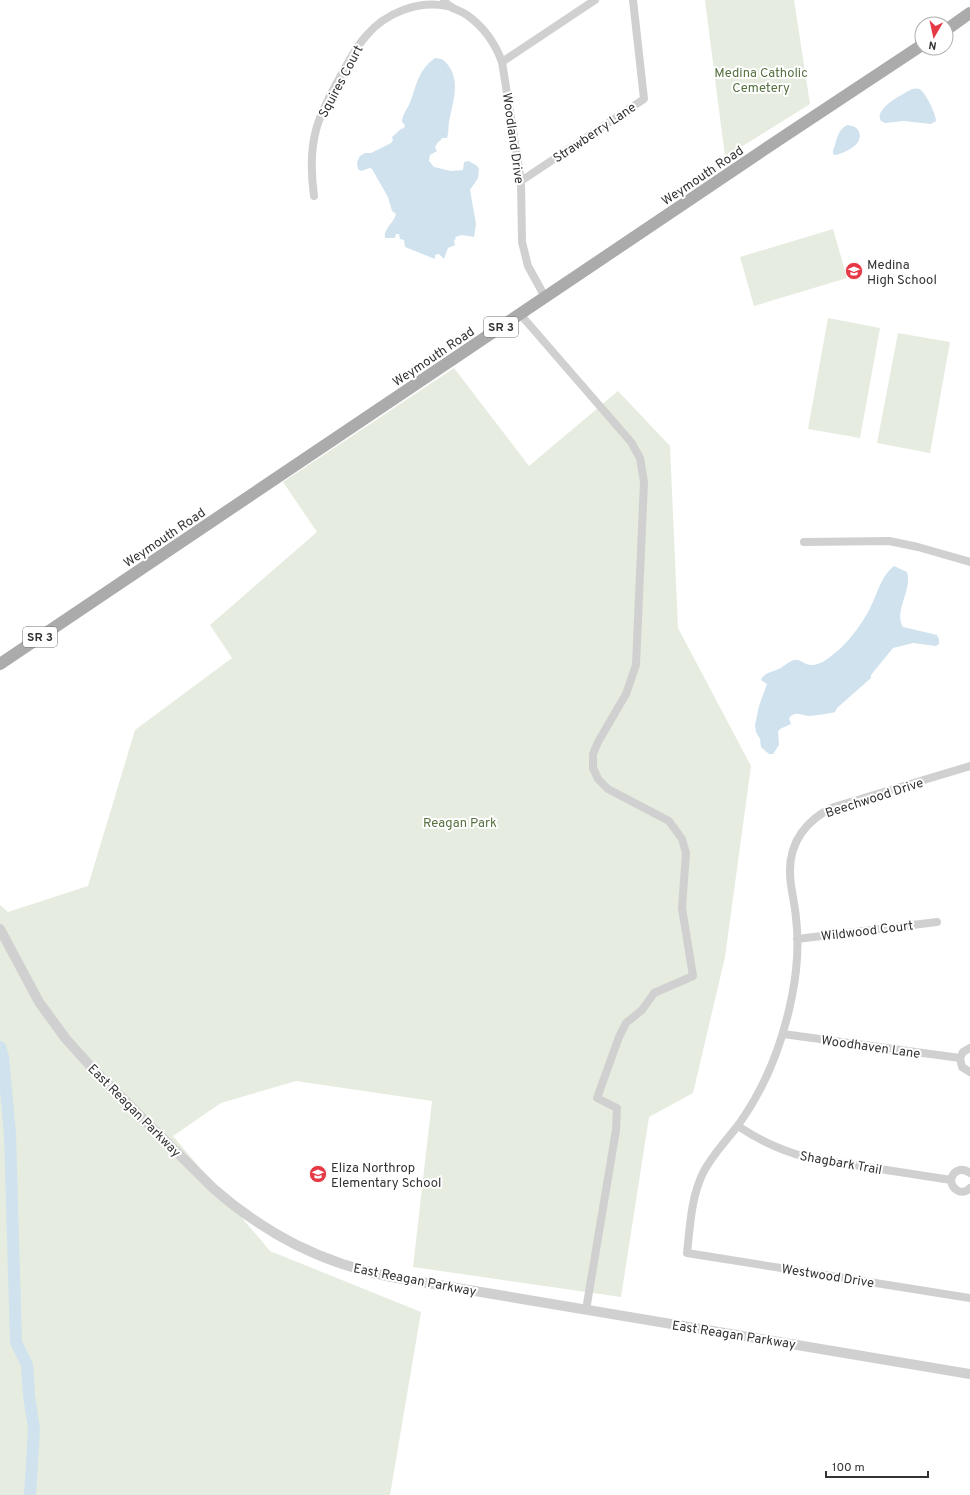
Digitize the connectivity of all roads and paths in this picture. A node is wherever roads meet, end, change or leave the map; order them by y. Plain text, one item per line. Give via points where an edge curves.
1 (595, 0) edge
2 (633, 0) edge
3 (427, 2) edge
4 (446, 3) edge
5 (970, 13) edge
6 (954, 24) edge
7 (914, 50) edge
8 (502, 62) junction
9 (521, 181) junction
10 (314, 196) dead end
11 (545, 297) junction
12 (520, 314) junction
13 (804, 542) dead end
14 (970, 562) edge
15 (0, 664) edge
16 (970, 766) edge
17 (937, 922) dead end
18 (0, 929) edge
19 (797, 939) junction
20 (783, 1034) junction
21 (970, 1048) edge
22 (960, 1058) junction
23 (970, 1072) edge
24 (738, 1126) junction
25 (970, 1173) edge
26 (950, 1180) junction
27 (970, 1188) edge
28 (686, 1253) joint
29 (970, 1298) edge
30 (586, 1310) junction
31 (970, 1374) edge

1 - 8 street
2 - 9 street, Strawberry Lane via 644,99
3 - 4 street, Squires Court
3 - 10 street, Squires Court via 383,20 366,35 355,51 326,102 316,130 311,165
4 - 8 street, Woodland Drive via 466,14 484,29 498,50
5 - 6 main road
7 - 11 main road, Weymouth Road / SR 3
8 - 9 street, Woodland Drive
9 - 11 street, Woodland Drive via 521,230 525,255 528,266
11 - 12 main road, Weymouth Road / SR 3
12 - 15 main road, Weymouth Road / SR 3
12 - 30 street via 631,442 640,458 644,482 636,665 626,694 598,742 592,768 608,789 669,821 682,839 686,853 681,880 682,908 693,976 654,994 642,1010 626,1023 597,1098 618,1108
13 - 14 street via 889,542 918,547
16 - 19 street, Beechwood Drive via 834,807 814,818 794,844 790,863
17 - 19 street, Wildwood Court
18 - 30 street, East Reagan Parkway via 39,1002 78,1054 214,1189 252,1220 291,1244 354,1268 391,1277
19 - 20 street, Beechwood Drive via 793,994
20 - 22 street, Woodhaven Lane
20 - 24 street, Beechwood Drive via 767,1076
21 - 22 street via 963,1052
22 - 23 street via 962,1067
24 - 26 street, Shagbark Trail via 770,1145 801,1156
24 - 28 street, Beechwood Drive via 710,1160 697,1186
25 - 26 street via 957,1170
26 - 27 street via 954,1189 958,1191 963,1192
28 - 29 street, Westwood Drive
30 - 31 street, East Reagan Parkway

